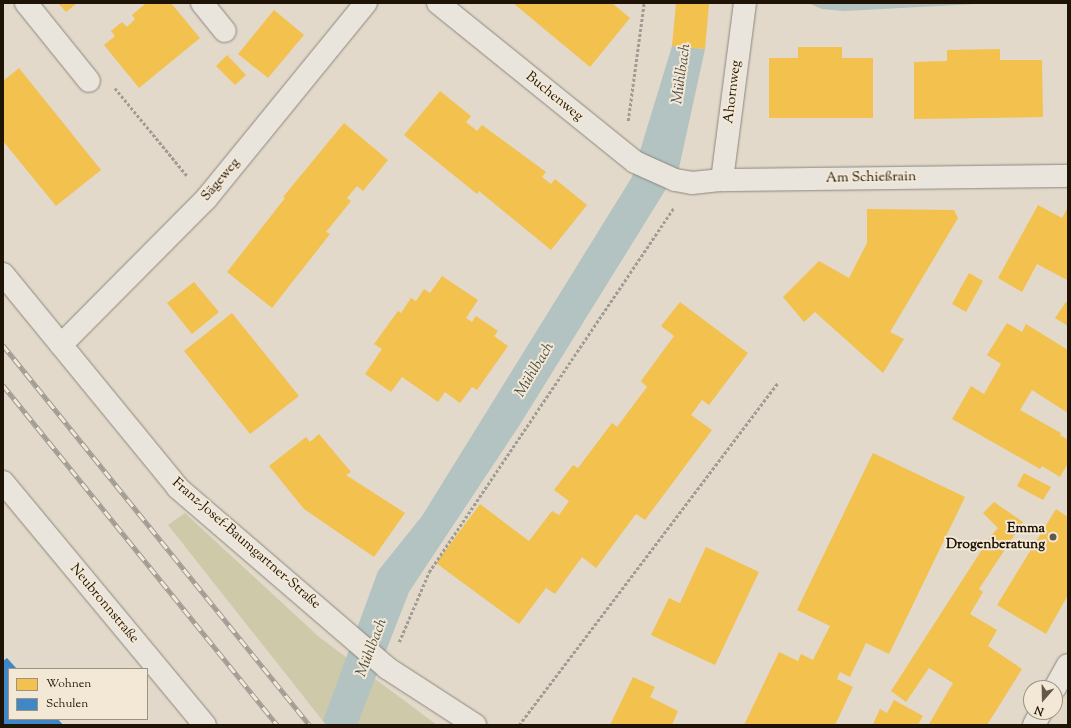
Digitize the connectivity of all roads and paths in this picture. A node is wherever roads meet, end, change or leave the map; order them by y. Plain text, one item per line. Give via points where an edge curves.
1 (26, 3) edge
2 (202, 3) edge
3 (366, 3) edge
4 (438, 3) edge
5 (644, 3) edge
6 (744, 3) edge
7 (225, 31) dead end
8 (89, 81) joint
9 (629, 158) junction
10 (1068, 176) edge
11 (722, 180) junction
12 (684, 182) junction
13 (206, 199) junction
14 (3, 274) edge
15 (61, 345) junction
16 (778, 383) dead end
17 (3, 482) edge
18 (1068, 665) edge
19 (386, 667) junction
20 (1060, 680) edge
21 (205, 725) edge
22 (475, 725) edge
23 (519, 725) edge

1 - 8 street
2 - 7 street
3 - 13 street, Sägeweg
4 - 9 street, Buchenweg
5 - 9 path
6 - 11 street, Ahornweg
8 - 13 path via 115,88
9 - 12 street, Buchenweg
10 - 11 street, Am Schießrain
11 - 12 street, Am Schießrain
12 - 19 path via 429,572
13 - 15 street, Sägeweg
14 - 15 street, Franz-Josef-Baumgartner-Straße
15 - 19 street, Franz-Josef-Baumgartner-Straße via 178,488
16 - 23 path
17 - 21 street, Neubronnstraße
18 - 20 street
19 - 22 street, Franz-Josef-Baumgartner-Straße

